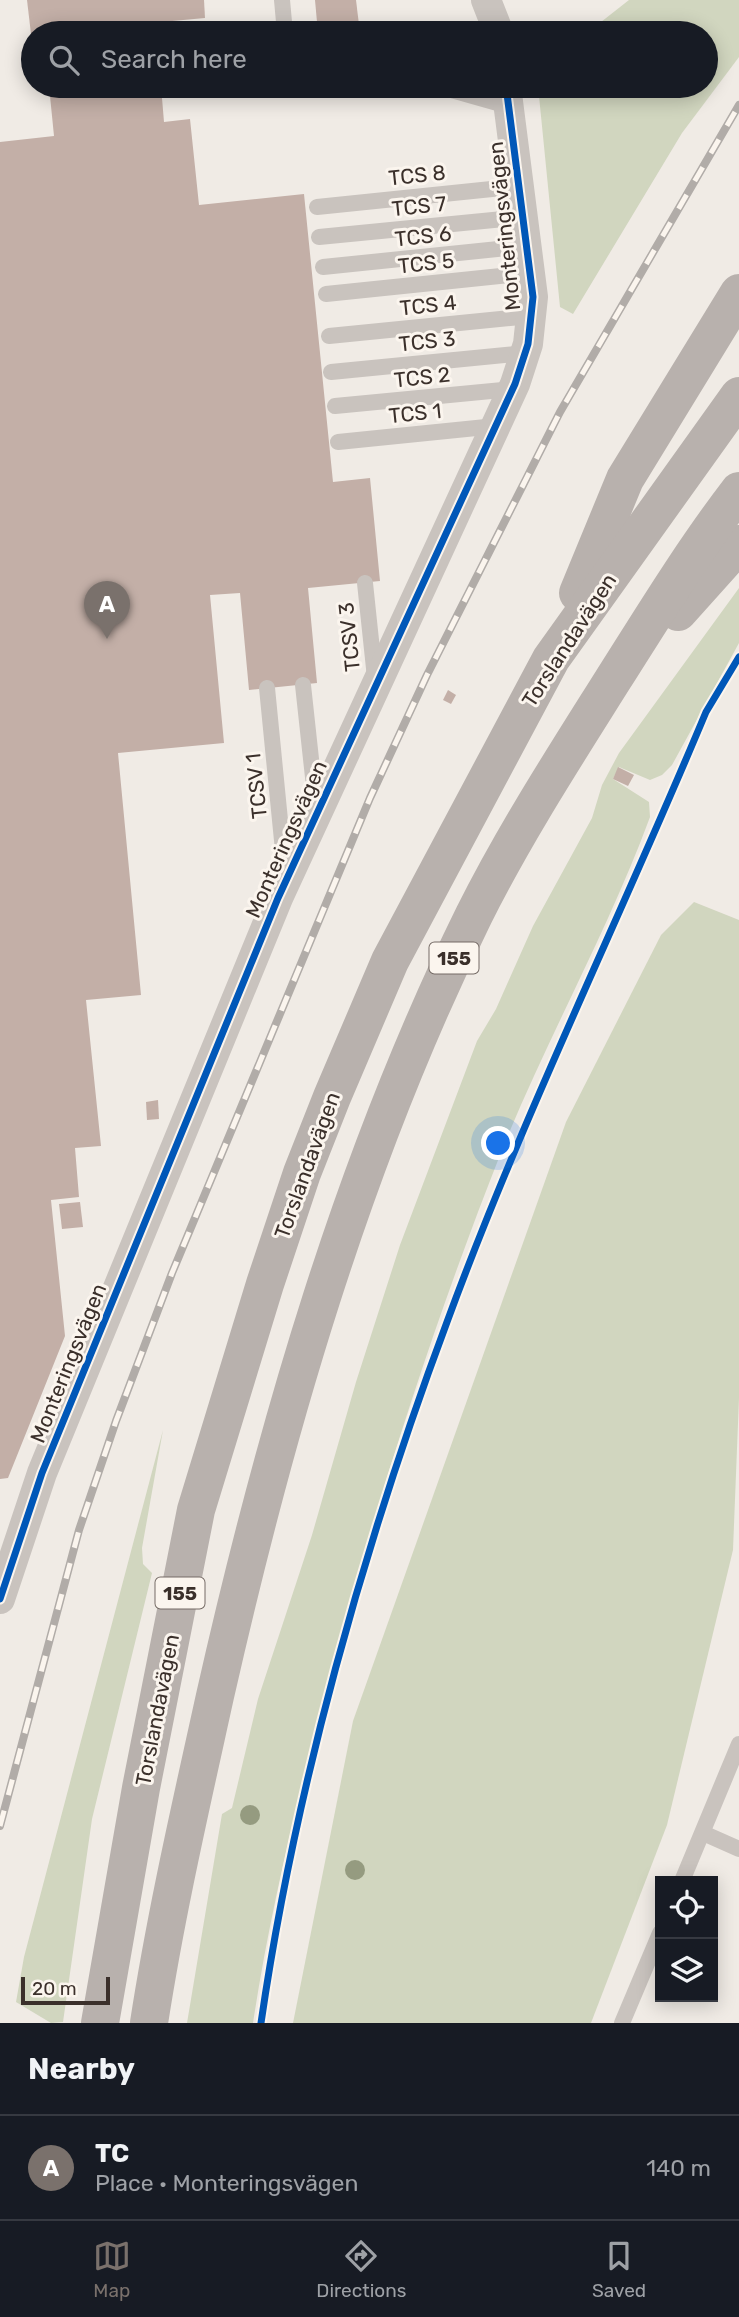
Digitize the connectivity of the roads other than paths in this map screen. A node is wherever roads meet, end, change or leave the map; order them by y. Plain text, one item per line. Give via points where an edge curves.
1 (282, 0) edge
2 (486, 0) edge
3 (284, 21) edge
4 (494, 21) edge
5 (507, 98) edge
6 (521, 186) junction
7 (317, 207) dead end
8 (319, 237) dead end
9 (527, 245) junction
10 (323, 267) dead end
11 (739, 293) edge
12 (326, 295) dead end
13 (531, 316) junction
14 (329, 336) dead end
15 (526, 352) junction
16 (331, 372) dead end
17 (513, 389) junction
18 (739, 396) edge
19 (335, 406) dead end
20 (496, 425) junction
21 (338, 442) dead end
22 (739, 492) edge
23 (739, 544) edge
24 (365, 583) dead end
25 (551, 659) junction
26 (303, 685) dead end
27 (610, 685) junction
28 (375, 686) junction
29 (267, 688) dead end
30 (317, 812) junction
31 (286, 880) junction
32 (5, 1570) edge
33 (0, 1599) edge
34 (739, 1744) edge
35 (703, 1833) junction
36 (739, 1849) edge
37 (684, 1876) edge
38 (657, 1939) edge
39 (100, 2023) edge
40 (149, 2023) edge
41 (622, 2023) edge

1 - 3 lane
2 - 4 street
5 - 6 street, Monteringsvägen
6 - 7 lane, TCS 8
6 - 9 street, Monteringsvägen
8 - 9 lane, TCS 7
9 - 10 lane, TCS 6
9 - 12 lane, TCS 5
9 - 13 street, Monteringsvägen
11 - 25 main road via 625,479
13 - 14 lane, TCS 4
13 - 15 street, Monteringsvägen
15 - 16 lane, TCS 3
15 - 17 street, Monteringsvägen
17 - 19 lane, TCS 2
17 - 20 street, Monteringsvägen
18 - 25 main road, Torslandavägen / 155
20 - 21 lane, TCS 1
20 - 28 street, Monteringsvägen
22 - 27 main road, 155 via 705,535
23 - 27 main road
24 - 28 lane, TCSV 3
25 - 39 main road, Torslandavägen / 155 via 390,961 332,1097 269,1271 196,1510
26 - 30 lane
27 - 40 main road, 155 via 476,911 370,1162 325,1287 231,1625
28 - 30 street, Monteringsvägen
29 - 31 lane, TCSV 1
30 - 31 street, Monteringsvägen
31 - 32 street, Monteringsvägen
32 - 33 street, Monteringsvägen
34 - 35 lane
35 - 36 lane
35 - 37 lane
38 - 41 lane

